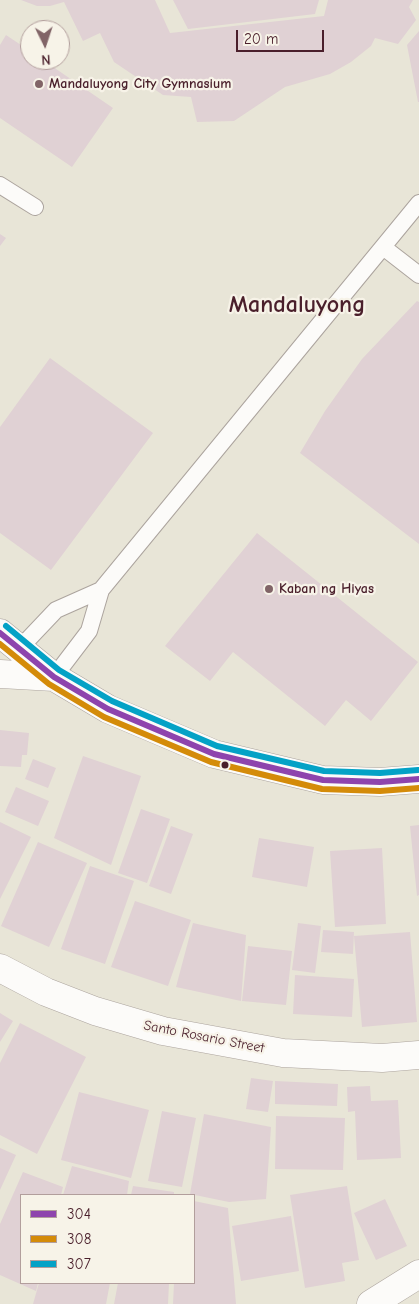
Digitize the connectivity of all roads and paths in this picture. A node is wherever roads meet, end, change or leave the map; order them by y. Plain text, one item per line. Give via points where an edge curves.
1 (0, 185) edge
2 (419, 203) edge
3 (35, 207) dead end
4 (383, 247) junction
5 (419, 275) edge
6 (101, 590) junction
7 (10, 641) edge
8 (0, 674) edge
9 (54, 677) junction
10 (419, 779) edge
11 (0, 968) edge
12 (419, 1055) edge
13 (419, 1274) edge
14 (371, 1304) edge

1 - 3 lane
2 - 4 lane
4 - 5 lane
4 - 6 lane
6 - 7 lane via 56,610
6 - 9 lane via 89,630
7 - 9 street
8 - 9 street
9 - 10 street via 108,709 214,754 324,780 380,782
11 - 12 street, Santo Rosario Street via 46,992 95,1011 163,1031 283,1053 382,1058
13 - 14 street

